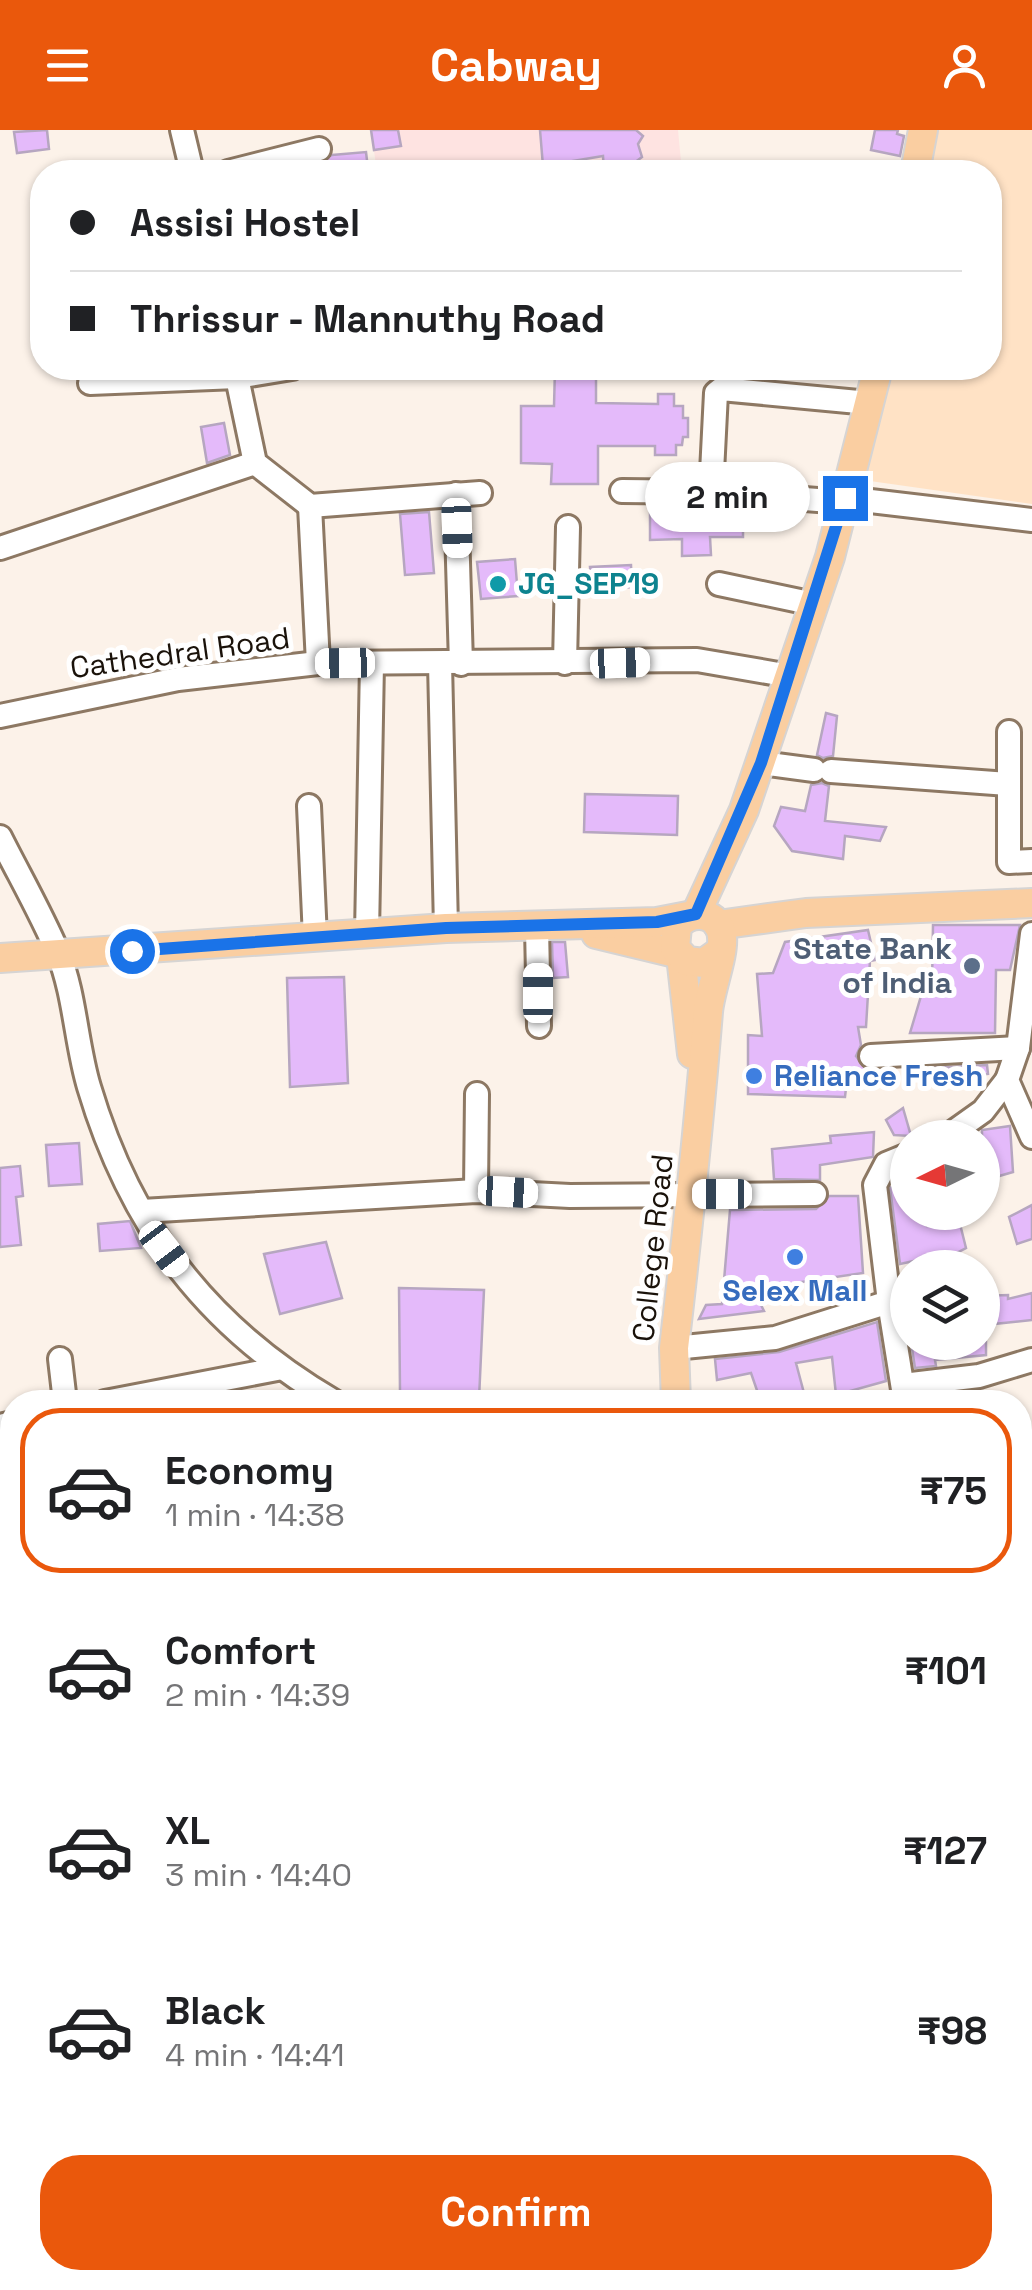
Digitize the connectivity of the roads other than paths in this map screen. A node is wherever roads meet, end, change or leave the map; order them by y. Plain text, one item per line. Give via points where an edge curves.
1 (182, 130) edge
2 (923, 130) edge
3 (318, 149) dead end
4 (189, 160) edge
5 (275, 160) edge
6 (917, 160) edge
7 (130, 380) edge
8 (238, 380) edge
9 (875, 380) edge
10 (90, 383) dead end
11 (869, 403) junction
12 (255, 463) junction
13 (622, 492) dead end
14 (711, 492) junction
15 (480, 493) dead end
16 (456, 494) junction
17 (844, 500) junction
18 (310, 506) junction
19 (1032, 520) edge
20 (568, 527) dead end
21 (0, 548) edge
22 (719, 584) dead end
23 (814, 604) junction
24 (372, 662) junction
25 (318, 663) junction
26 (451, 663) junction
27 (565, 663) junction
28 (790, 676) junction
29 (0, 716) edge
30 (1009, 732) dead end
31 (761, 763) junction
32 (1008, 784) junction
33 (309, 806) dead end
34 (0, 837) edge
35 (1032, 861) edge
36 (1032, 902) edge
37 (537, 927) junction
38 (570, 927) junction
39 (446, 928) junction
40 (710, 929) junction
41 (368, 934) junction
42 (1032, 934) edge
43 (315, 938) junction
44 (680, 955) junction
45 (60, 956) junction
46 (0, 958) edge
47 (1028, 997) edge
48 (538, 1026) dead end
49 (1018, 1048) junction
50 (871, 1056) dead end
51 (1007, 1080) junction
52 (477, 1094) dead end
53 (701, 1099) junction
54 (971, 1120) edge
55 (1032, 1137) edge
56 (890, 1163) edge
57 (476, 1190) junction
58 (691, 1194) junction
59 (815, 1194) dead end
60 (142, 1211) junction
61 (889, 1302) junction
62 (674, 1348) junction
63 (60, 1359) dead end
64 (1032, 1360) edge
65 (278, 1369) junction
66 (63, 1390) edge
67 (168, 1390) edge
68 (314, 1390) edge
69 (676, 1390) edge
70 (903, 1390) edge
71 (921, 1390) edge

1 - 4 street
2 - 6 main road
3 - 5 street
7 - 10 street
8 - 12 street
9 - 11 main road
11 - 14 street via 721,390
11 - 17 main road
12 - 18 street
12 - 21 street
13 - 14 street
14 - 17 street
15 - 16 street
16 - 18 street
16 - 26 street
17 - 19 street
17 - 23 main road
18 - 25 street
20 - 27 street
22 - 23 street
23 - 28 main road
24 - 25 street, Cathedral Road
24 - 26 street, Cathedral Road
24 - 41 street
25 - 29 street, Cathedral Road via 178,679
26 - 27 street, Cathedral Road
26 - 39 street
27 - 28 street, Cathedral Road via 697,660
28 - 31 main road
30 - 32 street
31 - 32 street
31 - 40 main road
32 - 35 street via 1008,862
33 - 43 street
34 - 45 street
36 - 40 main road via 806,912
37 - 38 main road
37 - 39 main road
37 - 48 street
38 - 40 main road
38 - 44 main road
39 - 41 main road
40 - 44 main road via 696,964
40 - 44 main road via 674,933
40 - 53 main road
41 - 43 main road
42 - 47 street
43 - 45 main road
44 - 53 main road
45 - 46 main road
45 - 60 street via 105,1138
47 - 49 street
49 - 50 street
49 - 51 street
51 - 54 street
51 - 55 street
52 - 57 street
53 - 58 main road, College Road
56 - 61 street via 875,1185
57 - 58 street
57 - 60 street
58 - 59 street
58 - 62 main road, College Road
60 - 65 street via 200,1295
61 - 62 street via 775,1338
61 - 70 street
62 - 69 main road, College Road
63 - 66 street
64 - 71 street
65 - 67 street
65 - 68 street

